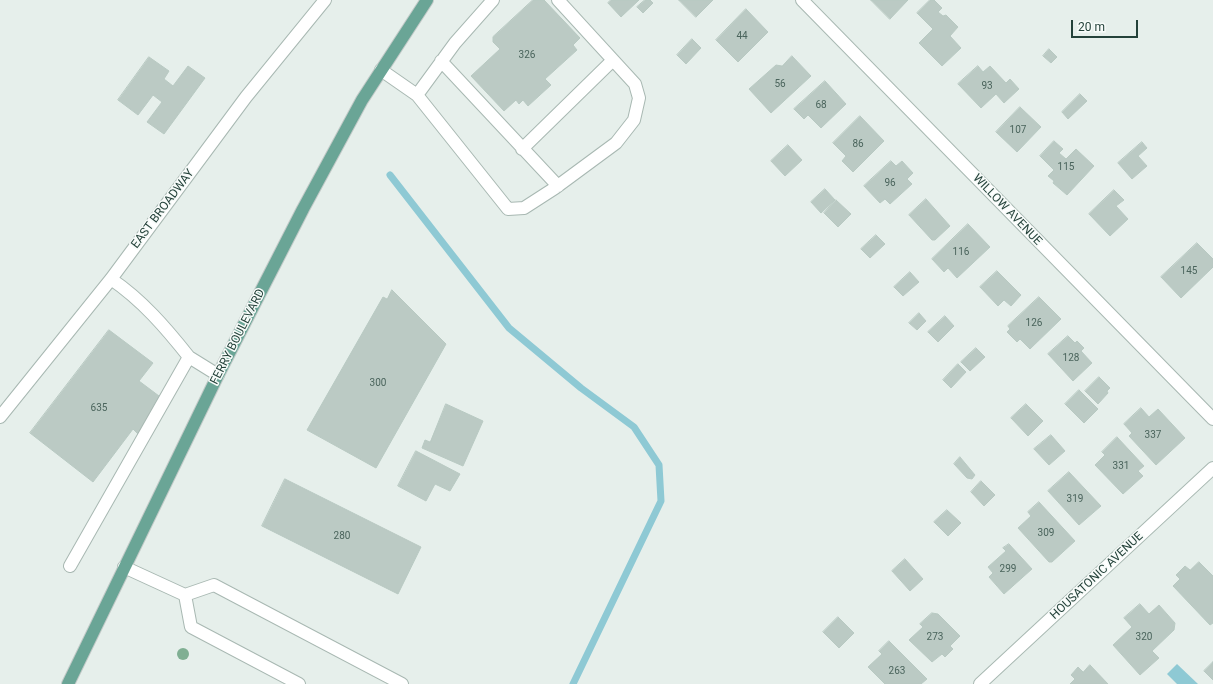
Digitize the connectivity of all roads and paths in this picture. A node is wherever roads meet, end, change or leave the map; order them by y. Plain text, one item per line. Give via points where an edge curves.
1 (325, 0) edge
2 (426, 0) edge
3 (492, 0) edge
4 (558, 0) edge
5 (802, 0) edge
6 (613, 60) junction
7 (441, 61) junction
8 (381, 70) junction
9 (417, 95) junction
10 (522, 149) junction
11 (558, 186) junction
12 (111, 279) junction
13 (189, 357) junction
14 (218, 375) junction
15 (0, 416) edge
16 (1213, 419) edge
17 (1213, 468) edge
18 (70, 566) dead end
19 (124, 567) junction
20 (186, 595) junction
21 (68, 684) edge
22 (299, 684) edge
23 (402, 684) edge
24 (980, 684) edge

1 - 12 street, EAST BROADWAY via 246,97
2 - 8 main road, FERRY BOULEVARD
3 - 7 street
4 - 6 street
5 - 16 street, WILLOW AVENUE
6 - 10 street
6 - 11 street via 635,84 639,98 634,120 616,143
7 - 9 street
7 - 10 street
8 - 9 street
8 - 14 main road, FERRY BOULEVARD via 303,209
9 - 11 street via 508,209 524,208
10 - 11 street
12 - 13 street via 127,289 162,324
12 - 15 street, EAST BROADWAY
13 - 14 street
13 - 18 street
14 - 19 main road, FERRY BOULEVARD
17 - 24 street, HOUSATONIC AVENUE
19 - 20 street
19 - 21 main road, FERRY BOULEVARD
20 - 22 street via 191,627
20 - 23 street via 214,585

